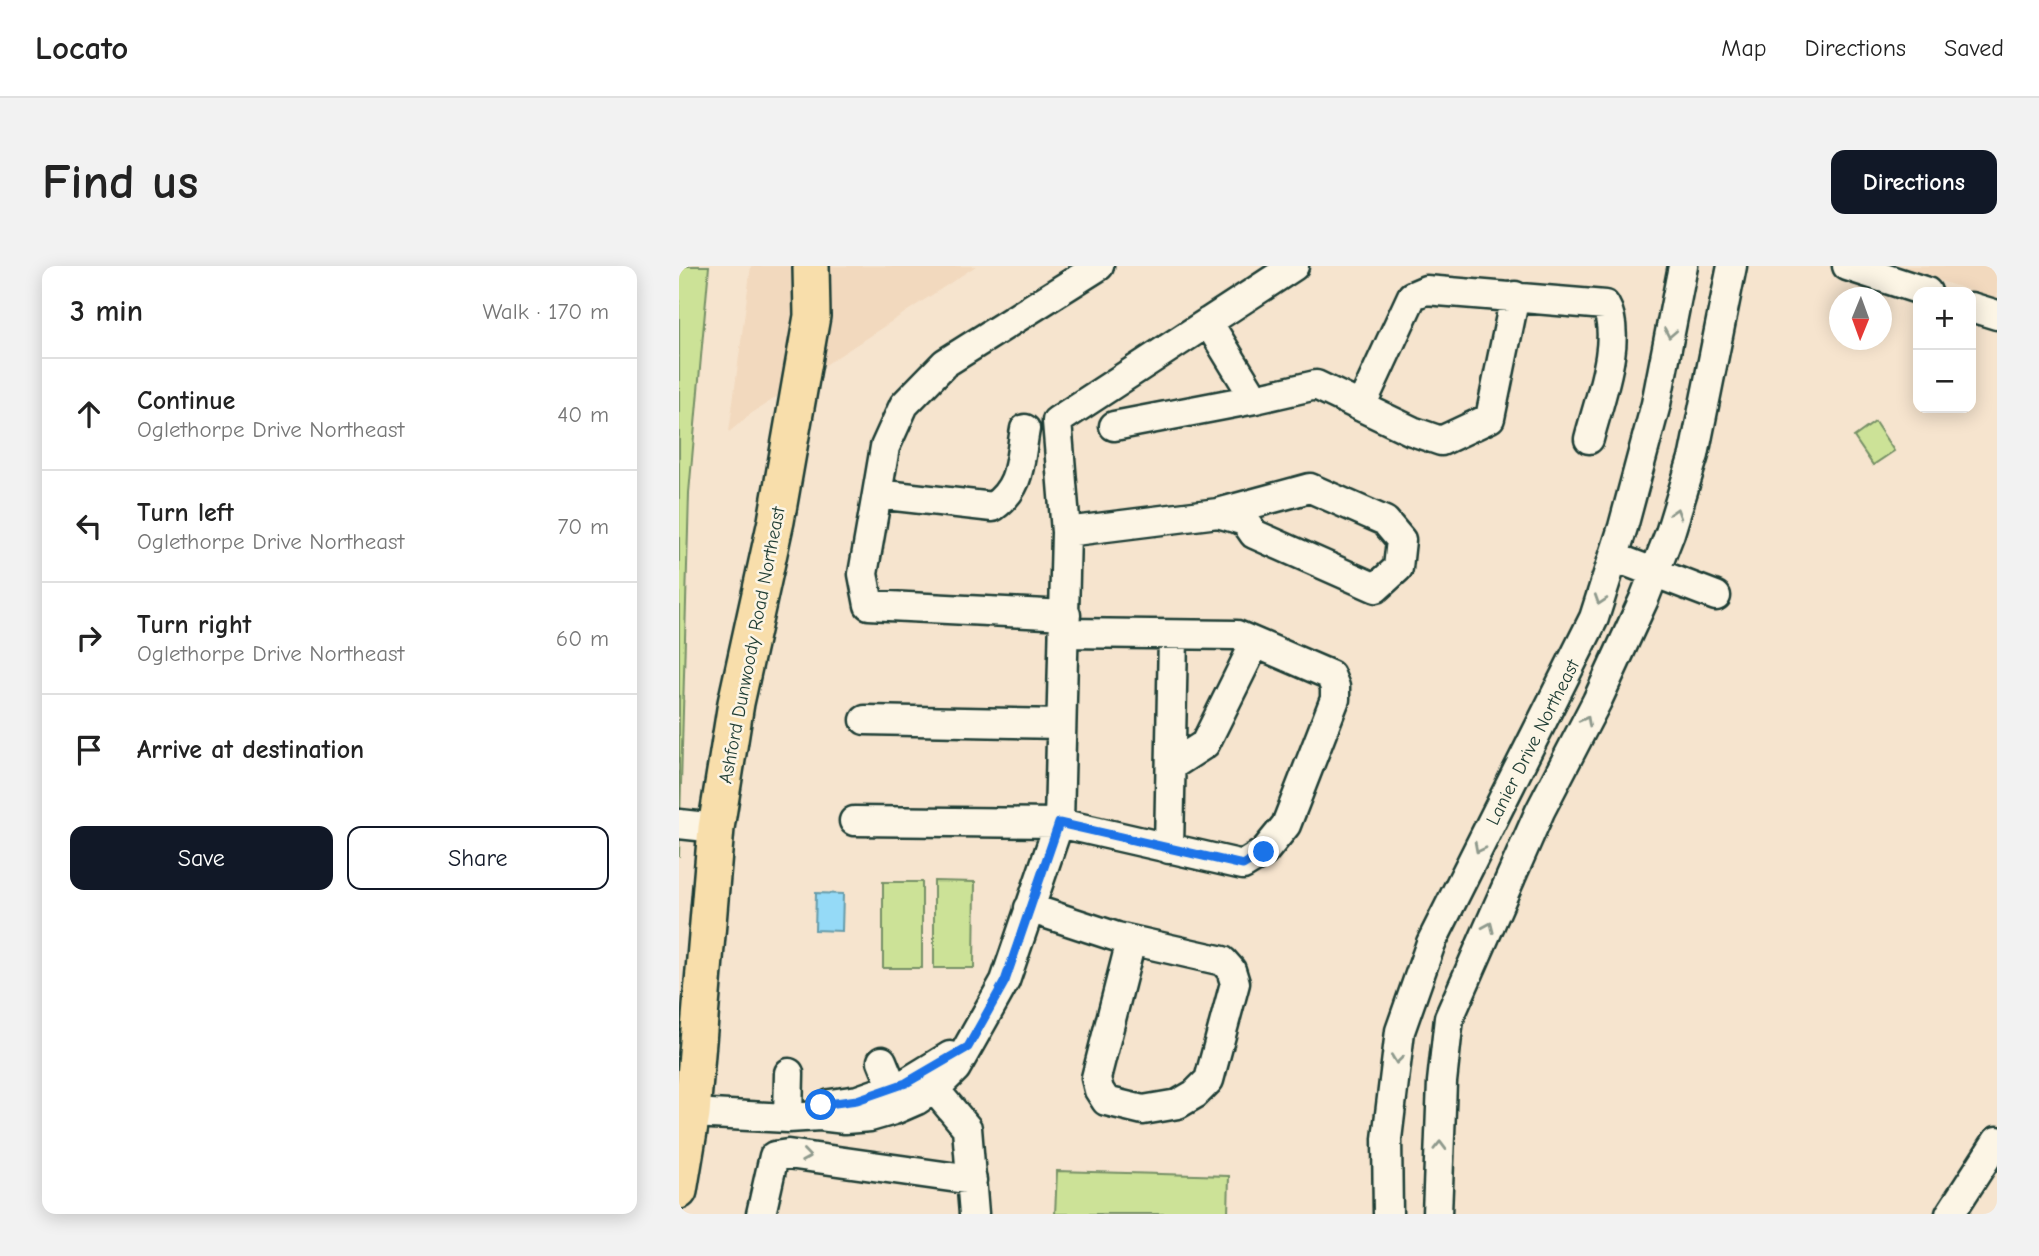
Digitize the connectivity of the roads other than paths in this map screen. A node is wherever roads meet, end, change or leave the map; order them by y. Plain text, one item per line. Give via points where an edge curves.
1 (811, 266) edge
2 (1099, 266) edge
3 (1294, 266) edge
4 (1683, 266) edge
5 (1732, 266) edge
6 (1847, 266) edge
7 (1913, 287) edge
8 (1515, 296) junction
9 (1976, 309) edge
10 (1997, 315) edge
11 (1208, 322) junction
12 (1660, 388) junction
13 (1255, 398) junction
14 (1706, 398) junction
15 (1361, 406) junction
16 (1114, 426) dead end
17 (1025, 429) dead end
18 (1588, 439) dead end
19 (877, 494) junction
20 (1218, 513) junction
21 (1066, 532) junction
22 (1614, 557) junction
23 (1655, 573) junction
24 (1716, 596) dead end
25 (1065, 624) junction
26 (1173, 635) junction
27 (1255, 643) junction
28 (865, 720) dead end
29 (1061, 724) junction
30 (1171, 766) junction
31 (1520, 767) junction
32 (1556, 779) junction
33 (853, 821) dead end
34 (1059, 823) junction
35 (679, 824) edge
36 (716, 828) junction
37 (1169, 849) junction
38 (1029, 908) junction
39 (1131, 940) junction
40 (968, 1047) junction
41 (882, 1061) dead end
42 (789, 1073) dead end
43 (893, 1088) junction
44 (941, 1097) junction
45 (692, 1113) junction
46 (794, 1117) junction
47 (1997, 1141) edge
48 (972, 1180) junction
49 (679, 1191) edge
50 (761, 1214) edge
51 (974, 1214) edge
52 (1388, 1214) edge
53 (1437, 1214) edge
54 (1950, 1214) edge

1 - 36 main road, Ashford Dunwoody Road Northeast via 809,330
2 - 19 street via 945,363 904,405 885,447
3 - 11 street
4 -> 12 street, Lanier Drive Northeast
5 - 14 street, Lanier Drive Northeast
6 - 7 street
8 - 15 street via 1426,290 1412,296
8 - 15 street via 1490,418 1441,441
8 - 18 street via 1605,304 1610,313 1613,342
9 - 10 street
11 - 13 street
11 - 21 street via 1058,421
12 - 14 street
12 - 22 street, Lanier Drive Northeast
13 - 15 street via 1316,385
13 - 16 street
23 -> 14 street, Lanier Drive Northeast via 1694,455
17 - 19 street via 1016,483 993,507
19 - 25 street via 863,574 869,605
20 - 20 street via 1245,521 1254,534 1376,589 1398,568 1401,540 1385,521 1310,488
20 - 21 street
21 - 25 street
22 - 23 street
22 -> 31 street, Lanier Drive Northeast via 1594,618
23 - 24 street
32 -> 23 street, Lanier Drive Northeast
25 - 26 street
25 - 29 street
26 - 27 street via 1237,635
26 - 30 street
27 - 30 street via 1205,744
27 - 37 street via 1330,676 1335,687 1335,699 1286,825 1264,852 1243,865
28 - 29 street
29 - 34 street
30 - 37 street
31 - 32 street
31 -> 52 street, Lanier Drive Northeast via 1431,943 1400,1031 1387,1139
53 -> 32 street, Lanier Drive Northeast via 1442,1082 1450,1018
33 - 34 street
34 - 37 street
34 - 38 street
35 - 36 street
36 - 45 main road, Ashford Dunwoody Road Northeast
38 - 39 street
38 - 40 street via 1005,981
39 - 39 street via 1223,961 1231,970 1235,984 1209,1080 1178,1104 1143,1110 1106,1101 1099,1090 1096,1077
40 - 43 street
40 - 44 street via 955,1079
40 - 46 street via 938,1086 894,1110 845,1119
41 - 43 street
42 - 46 street
43 - 46 street via 821,1105
44 - 46 street via 919,1116 882,1130 848,1130
44 - 48 street via 967,1128
45 - 46 street
45 - 49 main road, Ashford Dunwoody Road Northeast
47 - 54 street
50 -> 48 street via 774,1156 788,1154
48 - 51 street

